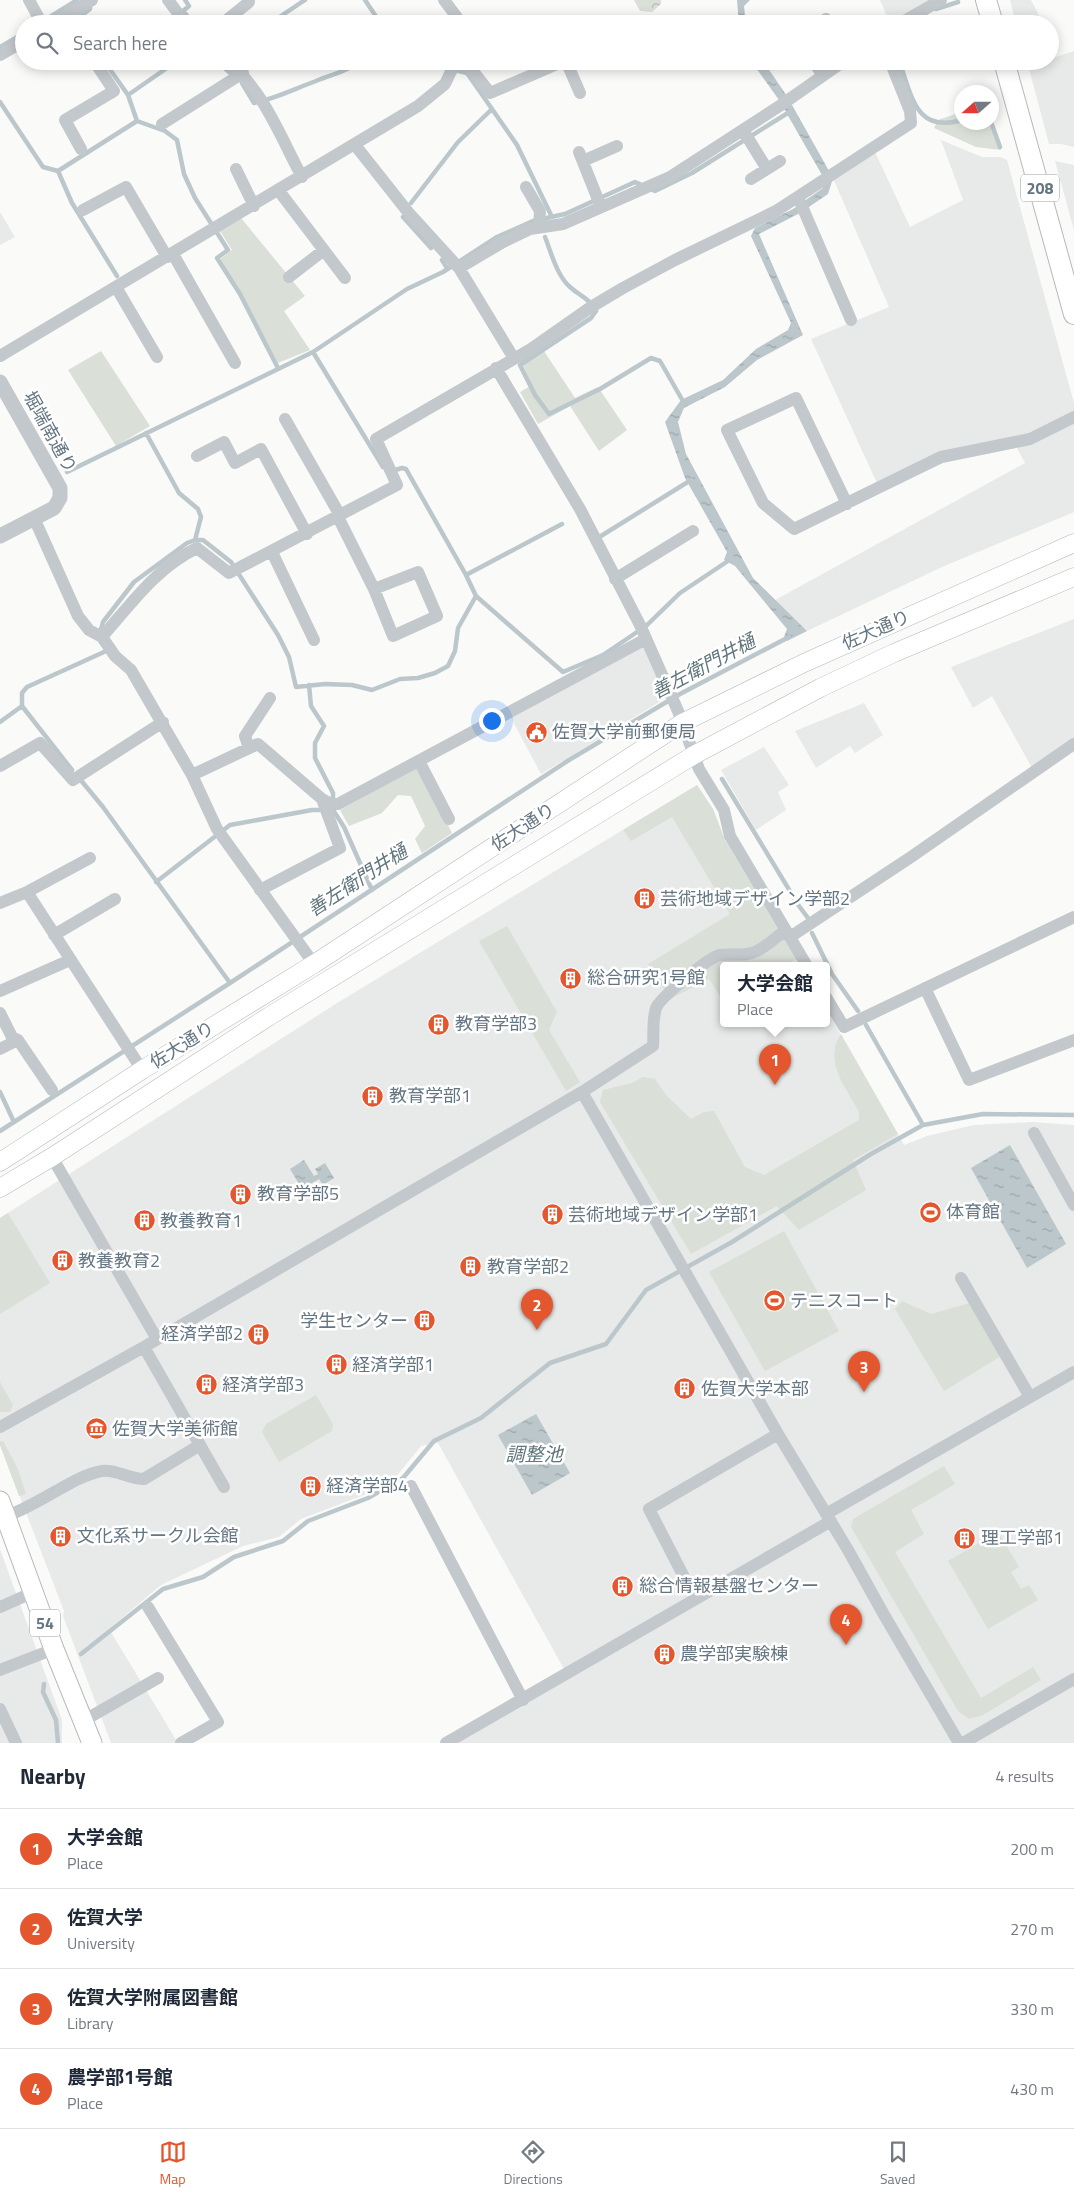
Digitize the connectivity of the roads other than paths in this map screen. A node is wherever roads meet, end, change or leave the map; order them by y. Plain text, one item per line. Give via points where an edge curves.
1 (29, 0) edge
2 (168, 0) edge
3 (444, 0) edge
4 (941, 0) edge
5 (986, 0) edge
6 (89, 2) edge
7 (249, 2) dead end
8 (45, 15) edge
9 (66, 15) edge
10 (179, 15) edge
11 (233, 15) edge
12 (455, 15) edge
13 (915, 15) edge
14 (990, 15) edge
15 (15, 46) edge
16 (0, 55) edge
17 (100, 70) edge
18 (234, 70) edge
19 (452, 70) edge
20 (472, 70) edge
21 (543, 70) edge
22 (569, 70) edge
23 (819, 70) edge
24 (831, 70) edge
25 (894, 70) edge
26 (1006, 70) edge
27 (238, 76) junction
28 (823, 76) junction
29 (580, 93) dead end
30 (162, 124) dead end
31 (743, 130) junction
32 (355, 145) junction
33 (617, 146) dead end
34 (82, 149) dead end
35 (780, 161) dead end
36 (236, 169) dead end
37 (767, 170) junction
38 (302, 177) junction
39 (751, 179) dead end
40 (526, 187) dead end
41 (279, 191) junction
42 (801, 203) junction
43 (254, 206) junction
44 (601, 207) junction
45 (82, 210) dead end
46 (539, 227) junction
47 (324, 250) junction
48 (170, 256) junction
49 (455, 264) junction
50 (289, 277) dead end
51 (345, 278) dead end
52 (116, 288) junction
53 (1074, 314) edge
54 (850, 320) dead end
55 (0, 356) edge
56 (157, 357) dead end
57 (513, 358) junction
58 (235, 363) dead end
59 (496, 368) junction
60 (0, 382) edge
61 (1074, 417) edge
62 (285, 418) dead end
63 (197, 456) dead end
64 (847, 504) junction
65 (338, 517) junction
66 (34, 518) junction
67 (693, 531) dead end
68 (307, 534) junction
69 (0, 536) edge
70 (1074, 543) edge
71 (272, 552) junction
72 (1074, 577) edge
73 (615, 579) junction
74 (374, 590) junction
75 (643, 633) junction
76 (102, 637) junction
77 (314, 640) dead end
78 (270, 698) dead end
79 (163, 722) junction
80 (682, 723) junction
81 (1074, 744) edge
82 (249, 748) junction
83 (694, 755) junction
84 (419, 761) junction
85 (0, 766) edge
86 (192, 775) junction
87 (329, 805) junction
88 (449, 819) dead end
89 (90, 858) dead end
90 (260, 890) junction
91 (27, 892) junction
92 (114, 899) dead end
93 (0, 903) edge
94 (1074, 917) edge
95 (788, 934) junction
96 (54, 935) junction
97 (70, 960) junction
98 (805, 962) edge
99 (314, 964) junction
100 (925, 988) junction
101 (0, 991) edge
102 (830, 1003) edge
103 (0, 1013) edge
104 (18, 1040) junction
105 (1074, 1040) edge
106 (0, 1049) edge
107 (142, 1070) junction
108 (52, 1090) dead end
109 (582, 1092) junction
110 (1034, 1133) dead end
111 (52, 1157) junction
112 (0, 1162) edge
113 (0, 1188) edge
114 (1074, 1205) edge
115 (961, 1278) dead end
116 (157, 1339) junction
117 (144, 1347) junction
118 (1074, 1372) edge
119 (1030, 1397) junction
120 (0, 1427) edge
121 (778, 1434) junction
122 (200, 1445) junction
123 (411, 1486) dead end
124 (224, 1487) dead end
125 (3, 1509) edge
126 (828, 1517) junction
127 (683, 1575) dead end
128 (34, 1592) junction
129 (0, 1607) edge
130 (148, 1607) dead end
131 (54, 1649) junction
132 (0, 1670) edge
133 (158, 1678) dead end
134 (1074, 1678) edge
135 (523, 1700) junction
136 (0, 1709) edge
137 (83, 1721) junction
138 (966, 1742) edge
139 (16, 1743) edge
140 (92, 1743) edge
141 (181, 1743) edge
142 (446, 1743) edge

1 - 8 street
2 - 10 street
3 - 12 street
4 - 13 street
5 - 14 highway
6 - 9 street
7 - 11 street
15 - 16 street
17 - 34 street via 114,91 65,120
18 - 27 street
19 - 32 street via 445,84 418,106
20 - 21 street via 490,92
22 - 29 street
23 - 28 street
24 - 28 street
25 - 42 street via 910,111 911,123 832,174
26 - 53 highway, 208
27 - 30 street
27 - 38 street via 262,102
28 - 31 street
31 - 37 street
31 - 44 street via 670,177
32 - 38 street
32 - 49 street via 408,212
33 - 44 street via 581,157
35 - 37 street
36 - 43 street
37 - 39 street
38 - 41 street
40 - 46 street via 540,211
41 - 43 street
41 - 47 street
42 - 54 street
42 - 57 street via 776,211 666,265
43 - 48 street
44 - 46 street via 563,224
45 - 48 street via 126,187
46 - 49 street
47 - 50 street
47 - 51 street
48 - 52 street
48 - 58 street
49 - 57 street
52 - 55 street
52 - 56 street
57 - 59 street
59 - 65 street via 376,439 396,485
59 - 73 street via 580,509
60 - 66 street, 堀端南通り via 60,488 60,498 54,508
61 - 64 street via 1030,440 942,457
62 - 65 street
63 - 68 street via 224,442 235,464 261,449
64 - 64 street via 794,529 763,503 727,430 796,398
65 - 68 street
65 - 74 street
66 - 69 street, 堀端南通り
66 - 76 street via 78,616 89,630
67 - 73 street
68 - 71 street
70 - 80 main road, 佐大通り via 804,663
71 - 76 street via 230,573 197,548 153,578
71 - 77 street
72 - 83 main road, 佐大通り via 869,664
73 - 75 street
74 - 74 street via 418,572 437,616 393,636
75 - 80 street
75 - 84 street
76 - 79 street via 115,656 131,670
78 - 82 street via 245,736
79 - 85 street via 73,780 40,743
79 - 86 street
80 - 83 street
80 - 99 main road, 佐大通り
81 - 95 street via 911,857
82 - 86 street
82 - 87 street via 258,744
83 - 95 street via 724,810 730,836
83 - 111 main road, 佐大通り via 268,1017
84 - 87 street
84 - 88 street
86 - 90 street via 220,833
87 - 90 street via 340,848
89 - 91 street
90 - 99 street
91 - 93 street
91 - 96 street
92 - 96 street
94 - 100 street
95 - 98 street
95 - 109 street via 745,955 720,955 707,960 657,1006 653,1046
96 - 97 street
97 - 101 street
97 - 107 street
99 - 107 main road, 佐大通り
100 - 102 street via 844,1026
100 - 105 street via 969,1080
103 - 104 street via 12,1037
104 - 106 street
104 - 108 street
107 - 112 main road, 佐大通り
109 - 116 street
109 - 121 street
110 - 114 street
111 - 113 main road, 佐大通り
111 - 116 street
115 - 119 street
116 - 117 street
117 - 120 street
117 - 122 street
118 - 119 street
119 - 126 street
121 - 126 street
121 - 127 street via 649,1509
122 - 124 street
122 - 125 street via 144,1478 134,1479 104,1471 91,1474 30,1507
123 - 135 street
125 - 128 main road, 54
126 - 135 street
126 - 138 street
128 - 129 street
128 - 131 main road, 54
130 - 141 street via 218,1722
131 - 132 street
131 - 137 main road, 54
133 - 137 street
134 - 138 street
135 - 142 street
136 - 139 street
137 - 140 main road, 54

